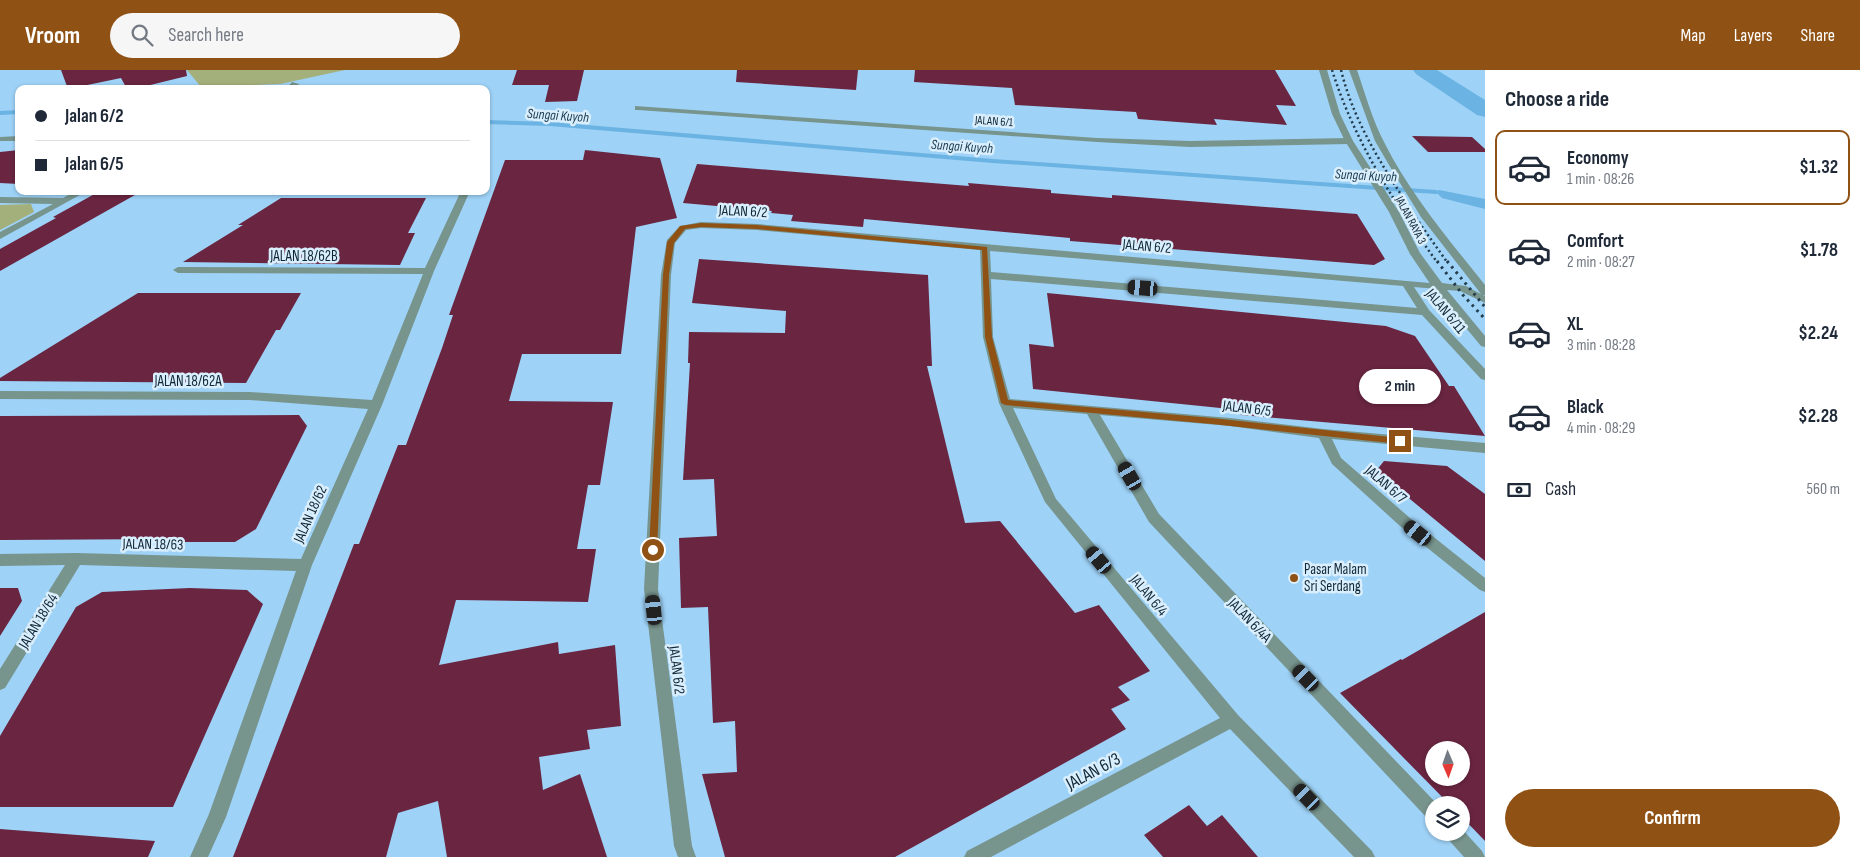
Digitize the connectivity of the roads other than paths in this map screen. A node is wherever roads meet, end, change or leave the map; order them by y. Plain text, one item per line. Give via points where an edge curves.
1 (1323, 70) edge
2 (1353, 70) edge
3 (638, 108) dead end
4 (15, 138) edge
5 (0, 139) edge
6 (1349, 141) junction
7 (76, 195) edge
8 (464, 195) edge
9 (0, 200) edge
10 (65, 201) junction
11 (0, 236) edge
12 (985, 248) junction
13 (178, 270) dead end
14 (429, 271) junction
15 (985, 275) junction
16 (1407, 285) junction
17 (1437, 286) junction
18 (1485, 292) edge
19 (1485, 300) edge
20 (1425, 312) junction
21 (1485, 343) edge
22 (1485, 376) edge
23 (0, 395) edge
24 (1005, 403) junction
25 (376, 404) junction
26 (1090, 409) junction
27 (1323, 434) junction
28 (1485, 448) edge
29 (76, 559) junction
30 (0, 560) edge
31 (305, 565) junction
32 (1485, 586) edge
33 (0, 683) edge
34 (1232, 720) junction
35 (1425, 803) edge
36 (1461, 841) edge
37 (200, 857) edge
38 (687, 857) edge
39 (973, 857) edge
40 (1366, 857) edge
41 (1476, 857) edge

1 - 6 street, JALAN RAYA 3 via 1336,114
2 - 18 street, JALAN RAYA 3 via 1378,141 1424,215
3 - 6 street, JALAN 6/1 via 1098,140 1190,144
4 - 5 street
6 - 17 street, JALAN RAYA 3
7 - 10 street
8 - 14 street, JALAN 18/62
9 - 10 street
10 - 11 street
12 - 15 street, JALAN 6/4
12 - 16 street, JALAN 6/2
12 - 38 street, JALAN 6/2 via 757,227 701,225 683,228 670,242 651,589
13 - 14 street, JALAN 18/62B
14 - 25 street, JALAN 18/62
15 - 20 street
15 - 24 street, JALAN 6/4 via 988,337
16 - 17 street, JALAN 6/2
16 - 20 street, JALAN 6/11
17 - 19 street, JALAN 6/2 via 1462,288
17 - 21 street, JALAN RAYA 3
20 - 22 street, JALAN 6/11
23 - 25 street, JALAN 18/62A via 250,396
24 - 26 street, JALAN 6/5
24 - 34 street, JALAN 6/4 via 1051,502
25 - 31 street, JALAN 18/62
26 - 27 street, JALAN 6/5
26 - 35 street, JALAN 6/4A via 1154,518
27 - 28 street, JALAN 6/5
27 - 32 street, JALAN 6/7 via 1336,461
29 - 30 street, JALAN 18/63
29 - 31 street, JALAN 18/63
29 - 33 street, JALAN 18/64
31 - 37 street, JALAN 18/62
34 - 39 street, JALAN 6/3
34 - 40 street, JALAN 6/4
36 - 41 street

